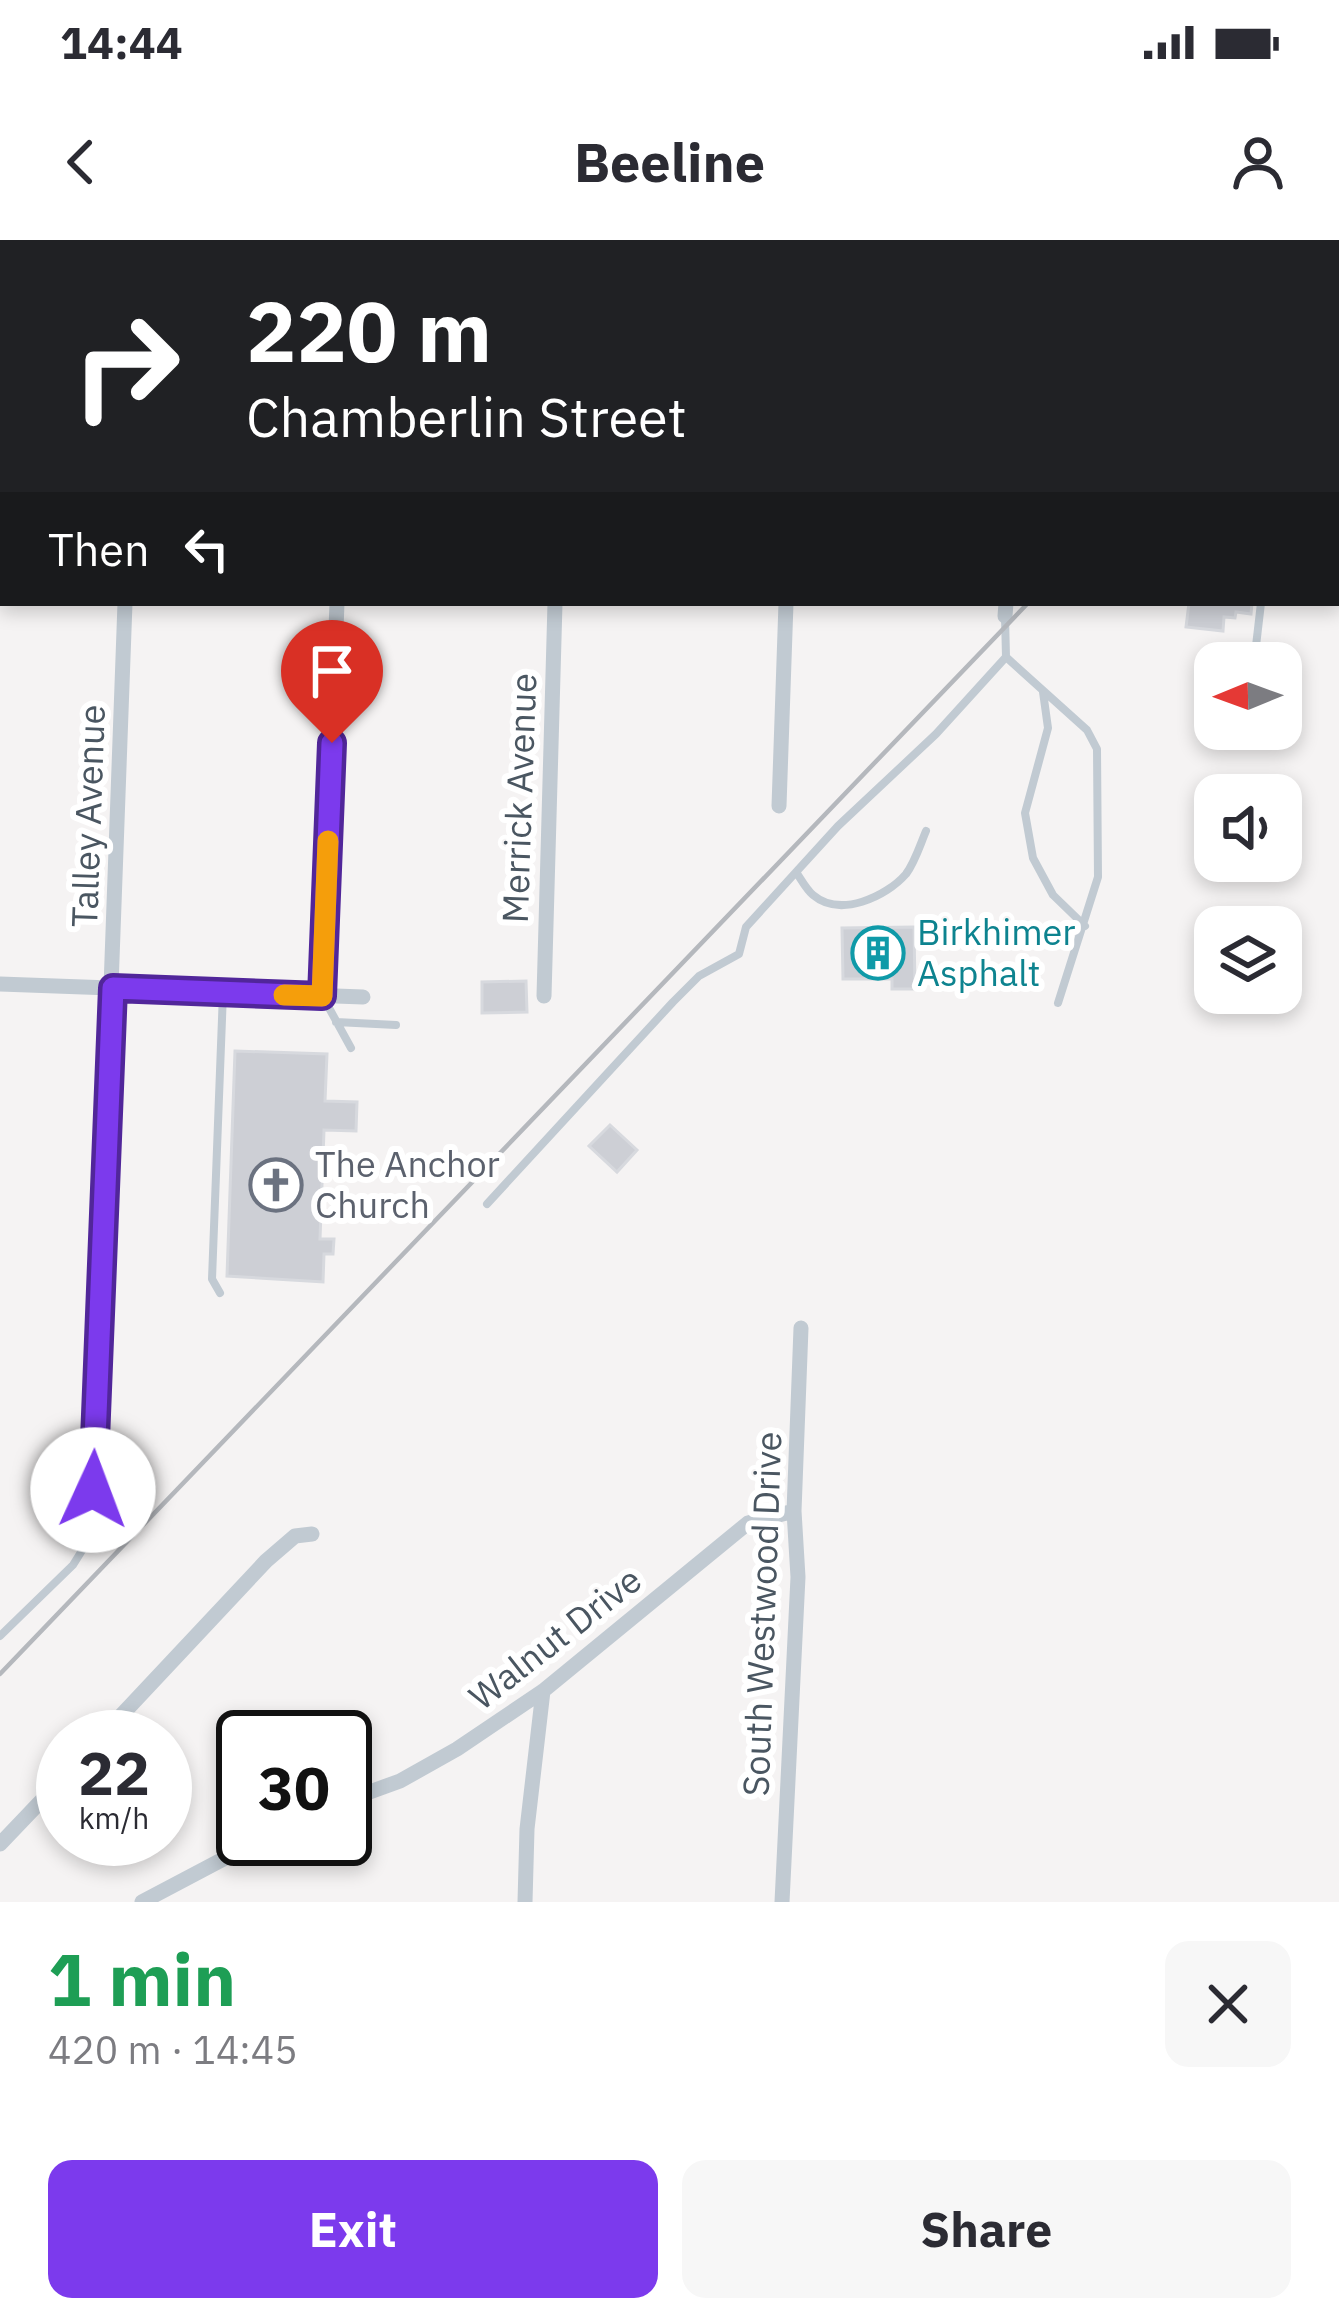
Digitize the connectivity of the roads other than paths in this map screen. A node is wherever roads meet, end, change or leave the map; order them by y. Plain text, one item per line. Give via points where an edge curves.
1 (125, 606) edge
2 (337, 606) edge
3 (554, 606) edge
4 (786, 606) edge
5 (1261, 606) edge
6 (1006, 609) edge
7 (1256, 642) edge
8 (1006, 657) junction
9 (1043, 688) junction
10 (779, 806) dead end
11 (926, 831) dead end
12 (796, 872) junction
13 (1084, 926) junction
14 (0, 984) edge
15 (113, 988) junction
16 (224, 993) junction
17 (544, 995) dead end
18 (322, 996) junction
19 (363, 997) dead end
20 (1058, 1003) dead end
21 (336, 1022) junction
22 (396, 1025) dead end
23 (351, 1048) dead end
24 (487, 1204) dead end
25 (220, 1293) dead end
26 (801, 1328) dead end
27 (794, 1510) junction
28 (312, 1534) dead end
29 (91, 1535) joint
30 (0, 1636) edge
31 (543, 1691) junction
32 (126, 1710) edge
33 (372, 1791) edge
34 (36, 1806) edge
35 (0, 1844) edge
36 (216, 1863) edge
37 (142, 1902) edge
38 (525, 1902) edge
39 (782, 1902) edge

1 - 15 street, Talley Avenue
2 - 18 street
3 - 17 street, Merrick Avenue
4 - 10 street
5 - 7 lane
6 - 8 lane
8 - 9 lane
8 - 12 lane
9 - 13 lane via 1048,728 1025,813 1033,858
9 - 13 lane via 1097,749 1098,877
11 - 12 lane via 909,870 887,892 860,902 828,904
12 - 24 lane via 746,927 740,954 699,976
13 - 20 lane
14 - 15 street
15 - 16 street
15 - 29 street, Talley Avenue
16 - 18 street
16 - 25 lane via 212,1279
18 - 19 street
18 - 21 lane
21 - 22 lane
21 - 23 lane
26 - 27 street, South Westwood Drive
27 - 31 street, Walnut Drive via 748,1523
27 - 39 street, South Westwood Drive via 798,1577
28 - 32 street via 295,1536 266,1561
29 - 30 lane via 73,1565
31 - 33 street, Walnut Drive via 457,1749
31 - 38 street
34 - 35 street
36 - 37 street

